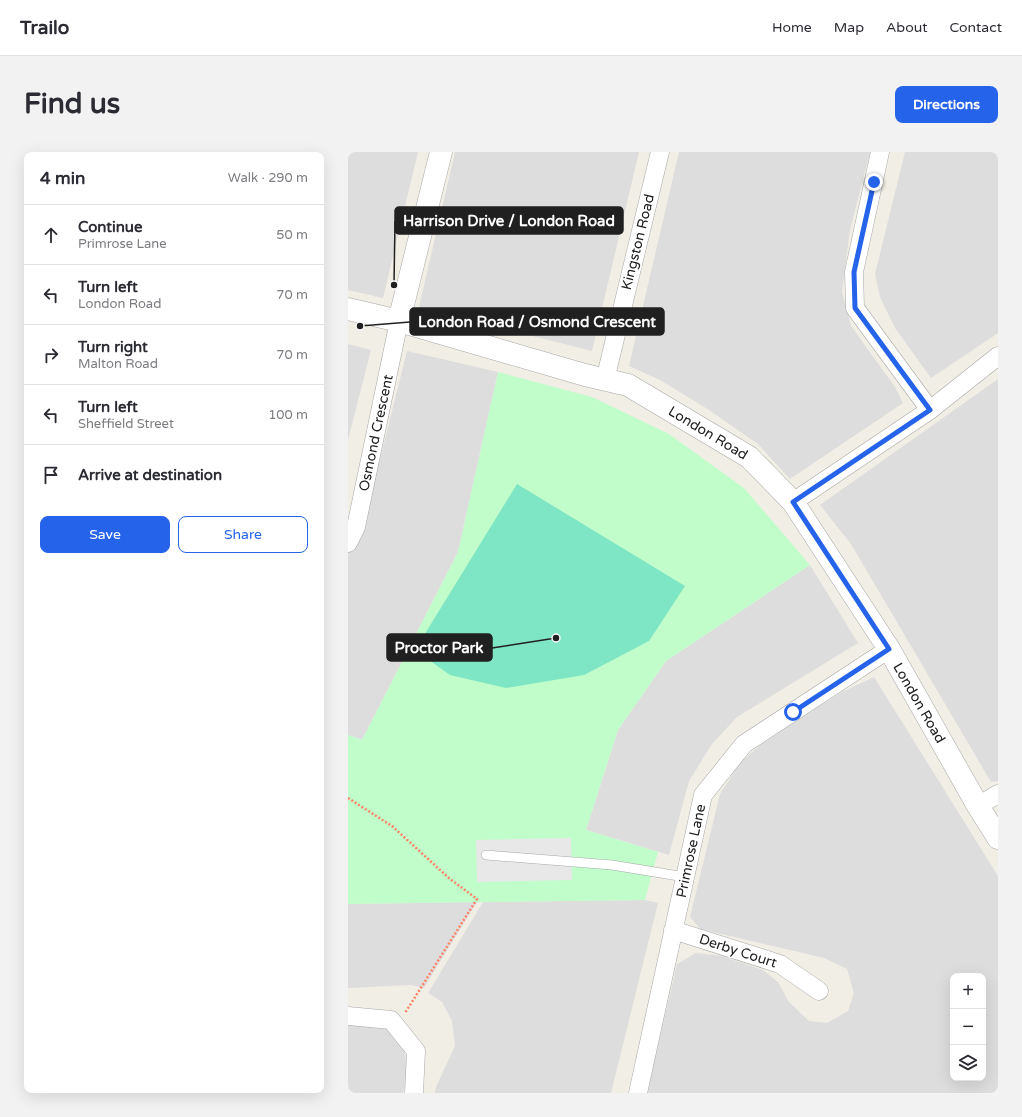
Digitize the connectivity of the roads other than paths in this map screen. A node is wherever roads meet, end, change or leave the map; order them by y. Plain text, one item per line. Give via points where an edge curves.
1 (441, 152) edge
2 (660, 152) edge
3 (880, 152) edge
4 (348, 309) edge
5 (399, 321) junction
6 (998, 356) edge
7 (605, 380) junction
8 (930, 410) junction
9 (793, 502) junction
10 (348, 543) edge
11 (889, 649) junction
12 (998, 794) edge
13 (978, 806) junction
14 (998, 838) edge
15 (486, 855) dead end
16 (685, 876) junction
17 (673, 930) junction
18 (819, 991) dead end
19 (348, 1016) edge
20 (414, 1093) edge
21 (638, 1093) edge

1 - 5 street
2 - 7 street, Kingston Road
3 - 8 street via 854,272 855,308
4 - 5 street, London Road
5 - 7 street, London Road
5 - 10 street, Osmond Crescent via 356,527
6 - 8 street
7 - 9 street, London Road via 628,385 749,456
8 - 9 street
9 - 11 street, London Road
11 - 13 street, London Road
11 - 16 street, Primrose Lane via 744,744 703,795
12 - 13 street
13 - 14 street, London Road
15 - 16 lane via 612,865
16 - 17 street, Primrose Lane
17 - 18 street, Derby Court via 780,964
17 - 21 street, Primrose Lane
19 - 20 street via 391,1020 416,1051

